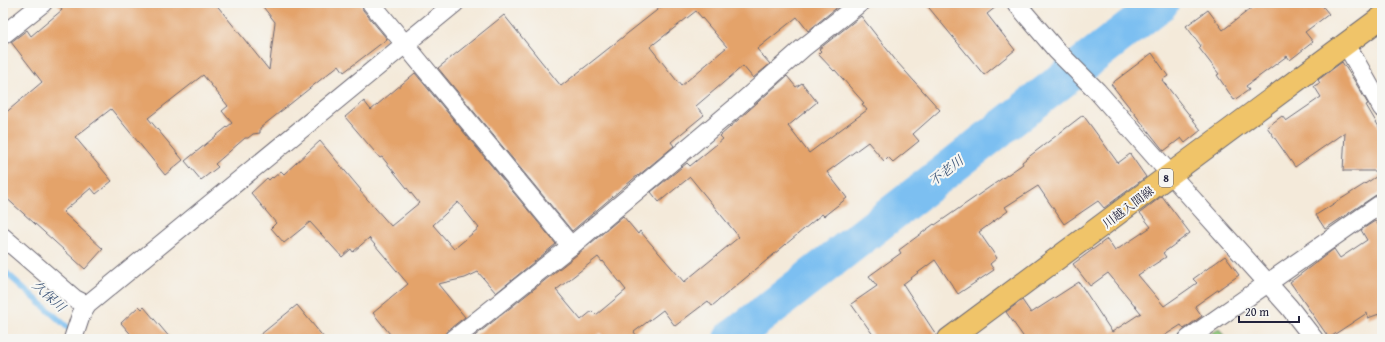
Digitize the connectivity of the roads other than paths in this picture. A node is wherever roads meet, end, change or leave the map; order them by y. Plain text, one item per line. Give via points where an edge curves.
1 (43, 3) edge
2 (371, 3) edge
3 (455, 3) edge
4 (860, 3) edge
5 (1016, 3) edge
6 (1382, 17) edge
7 (3, 36) edge
8 (404, 44) junction
9 (1346, 44) junction
10 (1382, 108) edge
11 (1171, 175) junction
12 (1382, 203) edge
13 (3, 237) edge
14 (571, 246) junction
15 (1267, 282) junction
16 (84, 310) junction
17 (73, 339) edge
18 (454, 339) edge
19 (949, 339) edge
20 (1188, 339) edge
21 (1314, 339) edge

1 - 7 street
2 - 8 street
3 - 8 street
4 - 14 street via 803,48
5 - 11 street
6 - 9 main road, 川越入間線 / 8
8 - 14 street
8 - 16 street
9 - 10 street
9 - 11 main road, 川越入間線 / 8
11 - 15 street
11 - 19 main road, 川越入間線 / 8
12 - 15 street
13 - 16 street via 75,299
14 - 18 street
15 - 20 street
15 - 21 street
16 - 17 street

